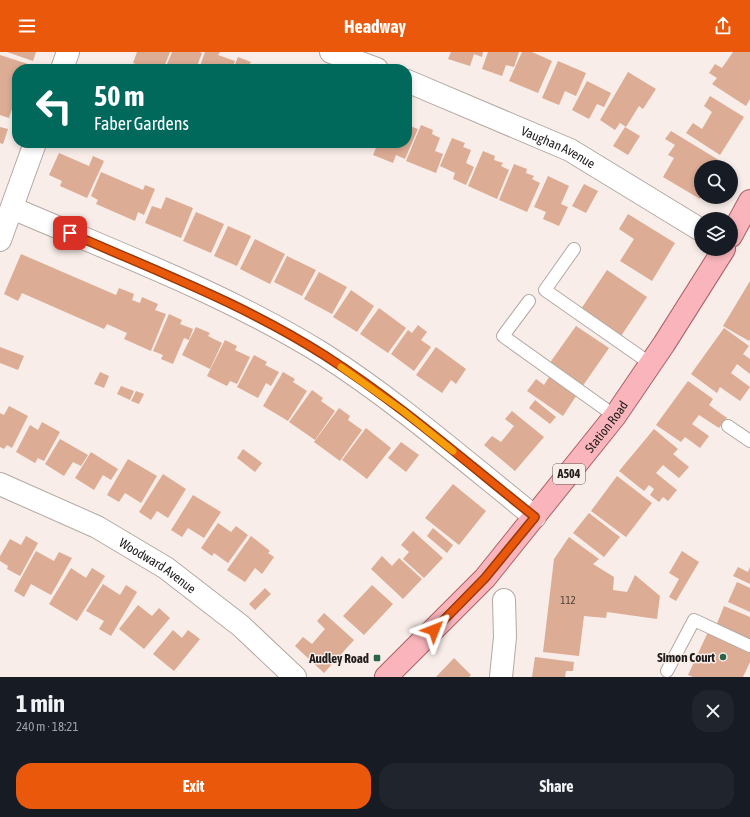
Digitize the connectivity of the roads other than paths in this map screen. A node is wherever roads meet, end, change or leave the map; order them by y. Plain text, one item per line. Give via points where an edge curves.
1 (68, 52) edge
2 (331, 52) edge
3 (64, 64) edge
4 (363, 64) edge
5 (412, 84) edge
6 (33, 148) edge
7 (750, 201) edge
8 (12, 208) junction
9 (738, 223) edge
10 (694, 226) edge
11 (0, 240) edge
12 (574, 249) dead end
13 (720, 256) edge
14 (529, 300) dead end
15 (651, 364) junction
16 (615, 416) junction
17 (728, 426) dead end
18 (750, 441) edge
19 (0, 484) edge
20 (535, 517) junction
21 (504, 600) dead end
22 (750, 646) edge
23 (667, 671) dead end
24 (295, 677) edge
25 (386, 677) edge
26 (501, 677) edge

1 - 3 street
2 - 4 street
5 - 10 street, Vaughan Avenue via 570,150
6 - 8 street
7 - 9 main road
8 - 11 street
8 - 20 street via 246,311 323,354 403,411
12 - 15 lane via 545,290
13 - 15 main road, Station Road / A504
14 - 16 lane via 503,336
15 - 16 main road, Station Road / A504
16 - 20 main road, Station Road / A504
17 - 18 lane
19 - 24 street, Woodward Avenue via 97,527 166,568 241,626
20 - 25 main road, Station Road / A504 via 485,578
21 - 26 street via 505,638
22 - 23 lane via 694,620

